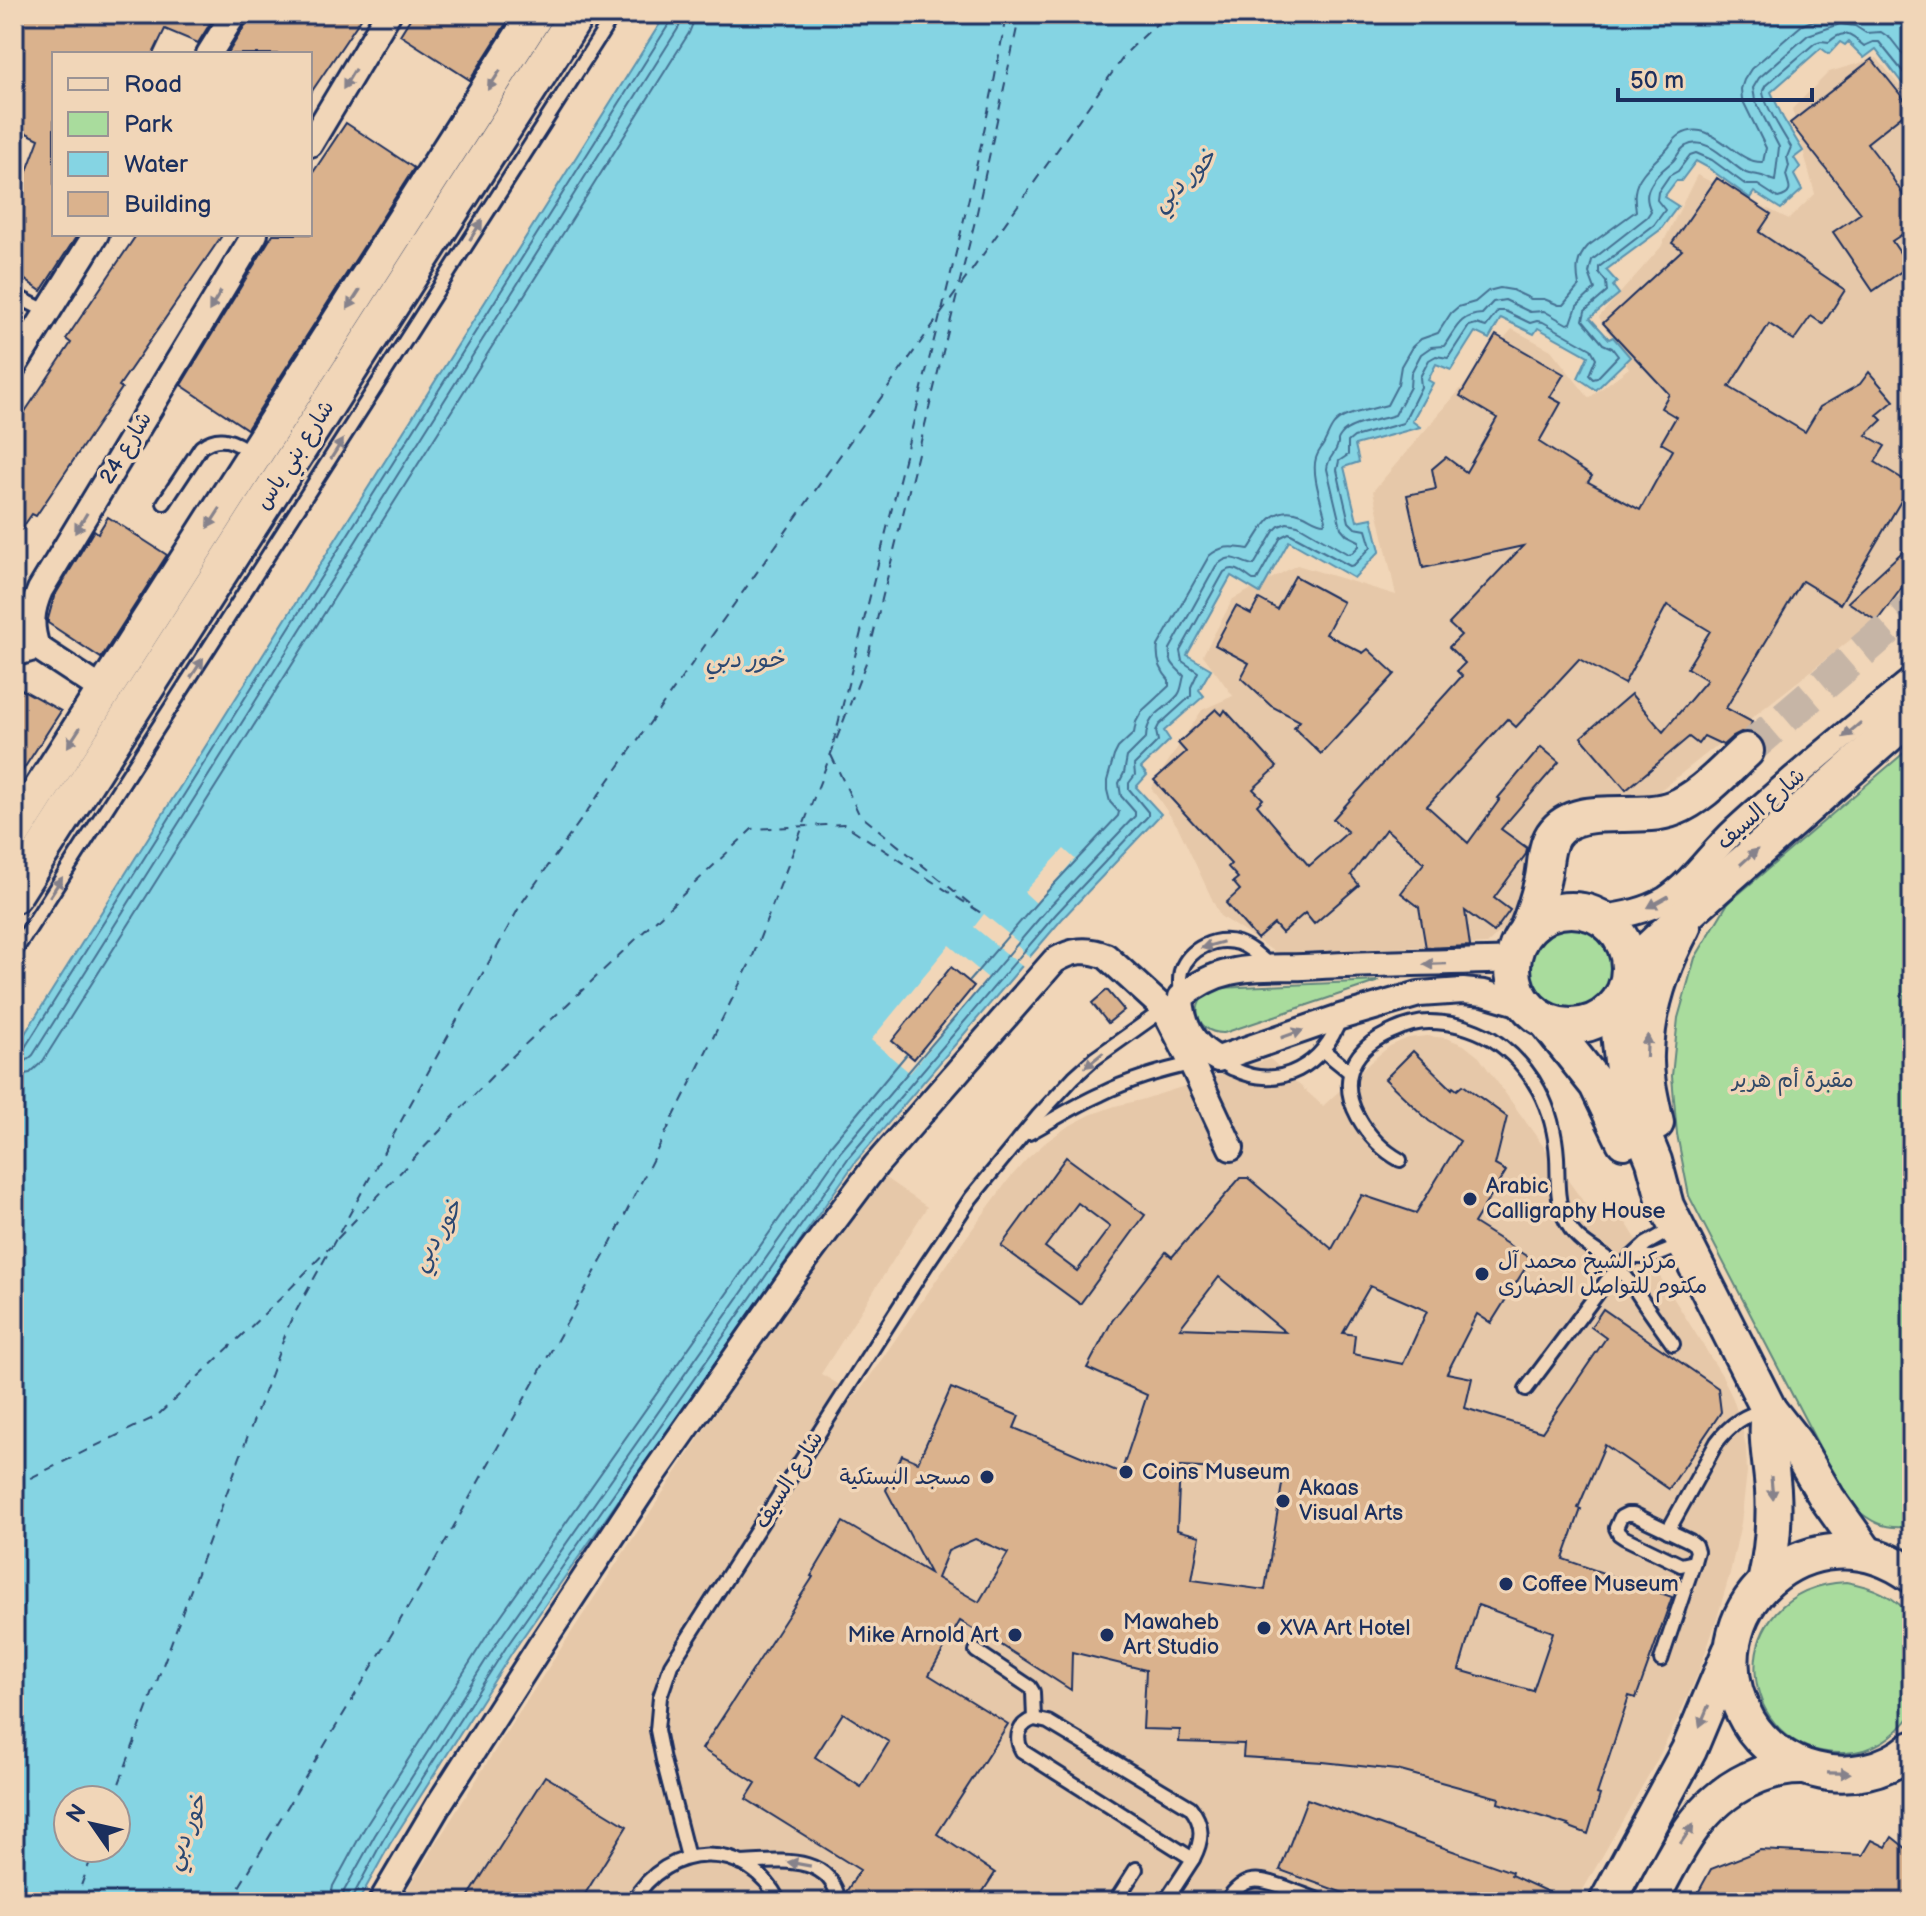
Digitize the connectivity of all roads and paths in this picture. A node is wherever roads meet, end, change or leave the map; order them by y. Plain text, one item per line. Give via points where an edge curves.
1 (234, 14) edge
2 (388, 14) edge
3 (536, 14) edge
4 (577, 14) edge
5 (614, 14) edge
6 (210, 52) edge
7 (312, 141) edge
8 (95, 236) edge
9 (254, 236) edge
10 (14, 295) edge
11 (48, 312) junction
12 (14, 366) edge
13 (254, 455) junction
14 (164, 503) dead end
15 (26, 650) edge
16 (1912, 680) edge
17 (104, 691) junction
18 (1912, 714) edge
19 (1746, 751) tunnel mouth
20 (14, 832) edge
21 (1545, 866) junction
22 (14, 895) edge
23 (1695, 906) junction
24 (1593, 915) junction
25 (1527, 929) junction
26 (14, 953) edge
27 (1513, 960) junction
28 (1273, 968) junction
29 (1626, 982) junction
30 (1173, 1003) junction
31 (1536, 1013) junction
32 (1340, 1017) junction
33 (1324, 1051) junction
34 (1218, 1059) junction
35 (1192, 1064) junction
36 (1350, 1072) junction
37 (1023, 1136) junction
38 (1231, 1148) dead end
39 (1400, 1160) dead end
40 (1676, 1226) junction
41 (1633, 1257) junction
42 (1619, 1268) junction
43 (1673, 1344) dead end
44 (1526, 1389) dead end
45 (1769, 1410) junction
46 (1668, 1531) junction
47 (1886, 1553) edge
48 (1694, 1562) junction
49 (1912, 1575) edge
50 (1765, 1583) junction
51 (1733, 1644) junction
52 (976, 1651) dead end
53 (1661, 1660) dead end
54 (1034, 1719) junction
55 (1912, 1749) edge
56 (1801, 1767) junction
57 (1876, 1769) junction
58 (1912, 1773) edge
59 (688, 1857) junction
60 (1193, 1859) junction
61 (740, 1863) junction
62 (1136, 1869) dead end
63 (1316, 1901) edge
64 (381, 1902) edge
65 (633, 1902) edge
66 (779, 1902) edge
67 (839, 1902) edge
68 (1115, 1902) edge
69 (1165, 1902) edge
70 (1226, 1902) edge
71 (1607, 1902) edge
72 (1650, 1902) edge

1 - 6 street
2 -> 7 street
3 -> 13 street, شارع بني ياس
4 - 22 street, شارع بني ياس
26 -> 5 lane
8 - 11 street
9 -> 15 street, شارع 24 via 40,590
10 - 11 lane
11 - 12 street
13 - 14 lane via 227,439 209,441
13 -> 17 street, شارع بني ياس
15 - 17 street
16 -> 24 street, شارع السيف via 1748,818 1668,898 1636,912
17 -> 20 street, شارع بني ياس
23 -> 18 street, شارع السيف
19 - 21 street via 1674,808 1579,817 1565,823 1546,850
21 - 24 street via 1564,897
21 - 25 street
23 - 29 street, شارع السيف
40 -> 23 street via 1646,1056 1657,987
24 - 25 street via 1566,910
24 - 29 street via 1623,941
25 - 27 street
27 -> 28 street, شارع السيف
27 - 31 street via 1517,992
28 - 30 street, شارع السيف via 1226,973
28 -> 30 lane via 1241,944 1211,942 1187,960
29 - 31 street via 1612,1010 1585,1025 1569,1027
29 - 40 street via 1619,1032 1624,1080
30 - 34 street via 1182,1010 1190,1034
30 - 35 street
30 -> 37 lane, شارع السيف via 1094,1059
30 - 64 street via 1096,952 1067,953 1034,983 876,1165 781,1291 557,1620
31 - 32 street, شارع السيف via 1484,993 1440,991
31 - 40 street via 1597,1085 1634,1162
32 - 33 lane
34 -> 32 street, شارع السيف
33 - 34 lane via 1292,1073 1272,1077 1253,1076
33 - 36 lane
34 - 35 lane, شارع السيف
35 - 37 lane, شارع السيف via 1122,1084
35 - 38 street
36 - 39 lane via 1349,1093 1356,1113 1381,1147
36 - 42 lane via 1371,1042 1426,1022 1471,1029 1508,1051 1546,1103 1565,1221 1580,1241
37 - 59 lane, شارع السيف via 948,1231 671,1665 660,1697 657,1730
40 - 41 lane
40 - 41 lane via 1653,1257
40 - 45 street
41 - 42 lane
42 - 43 lane
42 - 44 lane
45 - 46 lane via 1745,1417 1724,1432
45 - 47 street via 1827,1498
45 -> 50 street via 1774,1522
46 - 48 lane via 1695,1545
46 - 48 lane via 1633,1514 1621,1517 1616,1528 1625,1538 1681,1565
47 - 49 street
47 - 50 street via 1822,1552 1782,1569
48 - 53 lane
50 - 51 street via 1745,1608
51 - 56 street via 1731,1674 1739,1704 1775,1752
51 -> 71 street via 1689,1750
52 - 54 lane via 1030,1687
54 - 60 lane via 1048,1722 1190,1807 1201,1832
54 - 60 lane via 1020,1727 1022,1751
55 - 57 street
56 -> 57 street via 1851,1774
72 -> 56 street via 1682,1842 1709,1807 1765,1772
57 - 58 street
59 - 61 lane
59 - 65 lane via 656,1872
60 - 69 lane
61 - 66 lane via 768,1883
67 -> 61 lane via 833,1884 814,1866
62 - 68 lane
63 - 70 lane via 1261,1880 1238,1887

